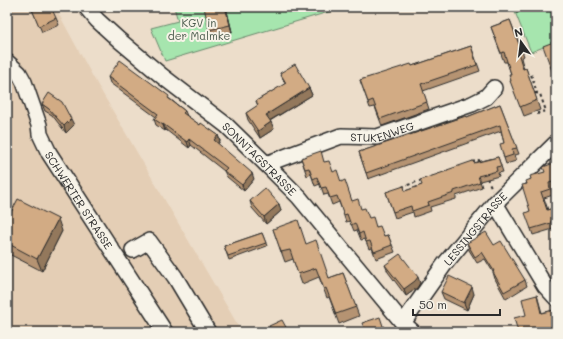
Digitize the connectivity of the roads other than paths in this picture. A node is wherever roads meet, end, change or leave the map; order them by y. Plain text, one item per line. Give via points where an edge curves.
1 (86, 7) edge
2 (7, 62) edge
3 (494, 88) dead end
4 (556, 143) edge
5 (266, 164) junction
6 (496, 202) junction
7 (133, 250) dead end
8 (153, 296) dead end
9 (556, 298) edge
10 (408, 327) edge
11 (165, 332) edge
12 (176, 332) edge
13 (208, 332) edge

1 - 5 street, SONNTAGSTRASSE via 119,40 226,125
2 - 11 street, SCHWERTER STRASSE via 24,82 40,134 49,153
3 - 5 street, STUKENWEG via 486,97 472,104 377,137 341,136
4 - 6 street, LESSINGSTRASSE
5 - 10 street, SONNTAGSTRASSE via 299,197
6 - 9 street via 545,286
6 - 10 street, LESSINGSTRASSE via 444,266
7 - 13 street via 149,241 175,277
8 - 12 street

